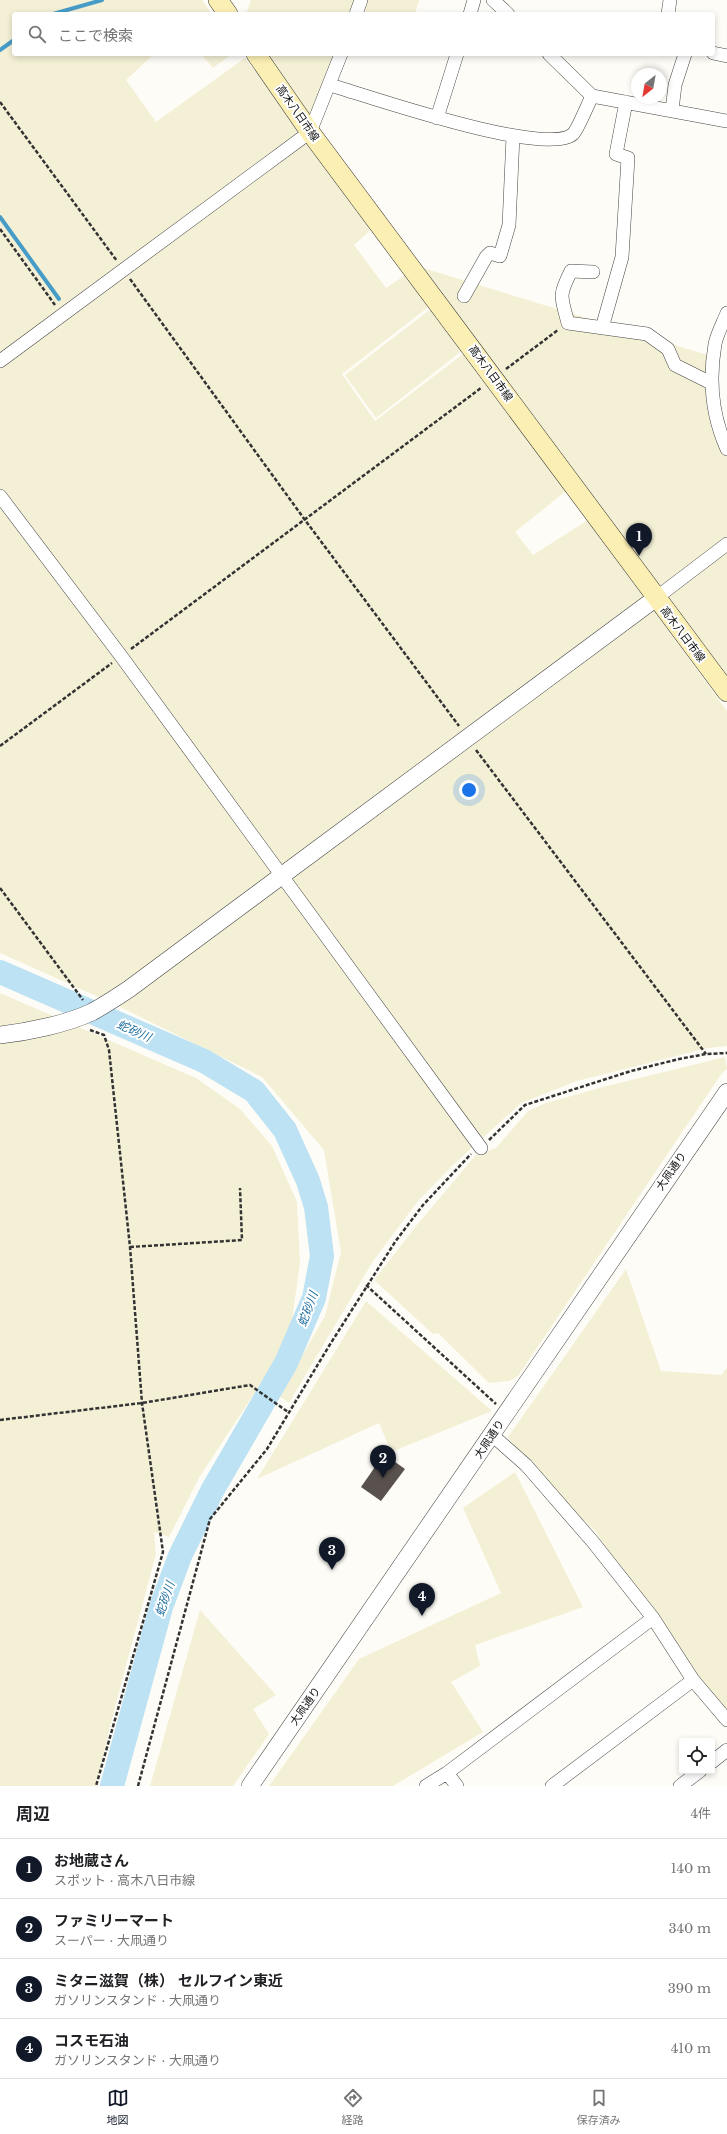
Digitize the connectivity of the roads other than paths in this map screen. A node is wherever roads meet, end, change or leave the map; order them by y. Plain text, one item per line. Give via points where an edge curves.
1 (218, 0) edge
2 (361, 0) edge
3 (474, 0) edge
4 (493, 0) edge
5 (670, 0) edge
6 (227, 12) edge
7 (357, 12) edge
8 (471, 12) edge
9 (506, 12) edge
10 (668, 12) edge
11 (715, 53) edge
12 (257, 56) edge
13 (340, 56) edge
14 (456, 56) edge
15 (551, 56) edge
16 (684, 56) edge
17 (727, 56) edge
18 (330, 85) junction
19 (592, 96) junction
20 (626, 102) junction
21 (672, 110) junction
22 (437, 118) junction
23 (727, 121) edge
24 (310, 132) junction
25 (513, 136) junction
26 (592, 272) dead end
27 (464, 296) dead end
28 (727, 313) edge
29 (602, 328) junction
30 (0, 360) edge
31 (711, 383) junction
32 (727, 449) edge
33 (0, 496) edge
34 (727, 544) edge
35 (656, 598) junction
36 (727, 692) edge
37 (282, 875) junction
38 (0, 1035) edge
39 (727, 1092) edge
40 (481, 1148) road end
41 (492, 1435) junction
42 (653, 1618) junction
43 (693, 1680) junction
44 (727, 1720) edge
45 (727, 1750) edge
46 (715, 1760) edge
47 (447, 1773) junction
48 (696, 1774) edge
49 (250, 1786) edge
50 (426, 1786) edge
51 (457, 1786) edge
52 (552, 1786) edge
53 (680, 1786) edge

1 - 6 main road
2 - 7 street
3 - 8 street
4 - 9 street
5 - 10 street
11 - 17 street
12 - 24 main road, 高木八日市線
13 - 18 street
14 - 22 street
15 - 19 street
16 - 21 street via 675,85
18 - 22 street
18 - 24 street
19 - 20 street
19 - 25 street via 573,134 561,139 541,140
20 - 21 street
20 - 29 street via 616,154 628,158 622,257
21 - 23 street
22 - 25 street
24 - 30 street
24 - 35 main road, 高木八日市線
25 - 27 street via 509,225 500,256 490,253 486,257
26 - 29 street via 571,271 560,295 568,323
28 - 31 street via 716,343
29 - 31 street via 647,334 668,348 675,365
31 - 32 street via 720,432
33 - 37 street
34 - 35 street
35 - 36 main road, 高木八日市線
35 - 37 street
37 - 38 street via 129,989 92,1012
37 - 40 street
39 - 41 street, 大凧通り
41 - 42 street via 536,1477 593,1542
41 - 49 street, 大凧通り
42 - 43 street
42 - 47 street
43 - 44 street
43 - 52 street
45 - 46 street
47 - 50 street
47 - 51 street
48 - 53 street

